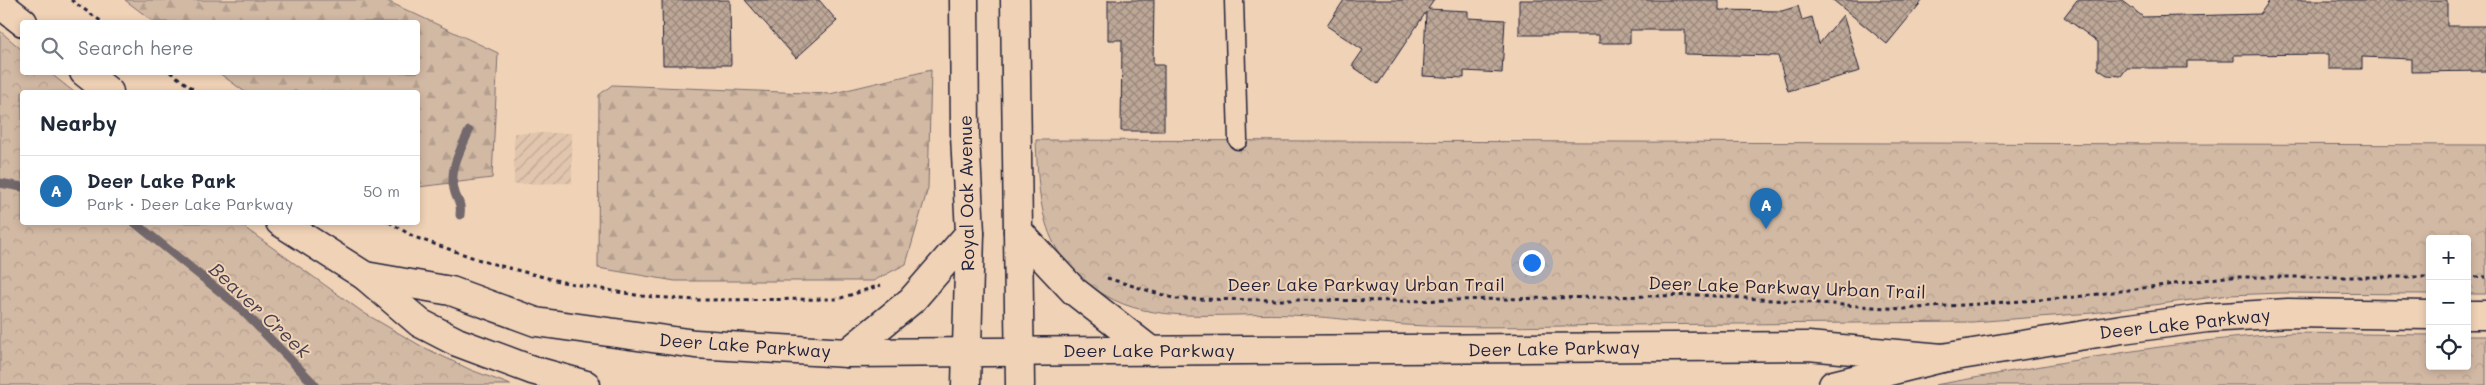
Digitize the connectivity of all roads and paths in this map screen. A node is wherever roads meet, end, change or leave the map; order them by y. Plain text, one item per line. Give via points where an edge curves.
1 (71, 0) edge
2 (964, 0) edge
3 (1015, 0) edge
4 (1234, 0) edge
5 (0, 4) edge
6 (20, 20) edge
7 (99, 20) edge
8 (88, 75) edge
9 (174, 75) edge
10 (106, 90) edge
11 (194, 90) edge
12 (1238, 140) dead end
13 (285, 225) edge
14 (394, 225) edge
15 (1018, 231) junction
16 (970, 233) junction
17 (365, 276) junction
18 (1102, 276) dead end
19 (2426, 276) edge
20 (2471, 277) edge
21 (2486, 277) edge
22 (884, 285) dead end
23 (2426, 314) edge
24 (2471, 315) edge
25 (2486, 315) edge
26 (1151, 351) junction
27 (967, 352) junction
28 (1020, 352) junction
29 (847, 353) junction
30 (1942, 358) junction
31 (586, 385) edge
32 (966, 385) edge
33 (1020, 385) edge
34 (1833, 385) edge

1 - 7 path
2 - 16 main road, Royal Oak Avenue
3 - 15 main road
4 - 12 lane
5 - 6 main road
8 - 10 main road
9 - 11 path
13 - 17 main road, Deer Lake Parkway
14 - 22 path via 414,237 486,262 562,282 641,296 696,300 838,299
15 - 26 main road via 1074,291
15 - 28 main road
16 - 27 main road, Royal Oak Avenue
16 - 29 main road via 912,300
17 - 29 main road, Deer Lake Parkway via 451,291 536,322 695,344
17 - 31 main road, Deer Lake Parkway via 420,323 457,342 532,370
18 - 19 path, Deer Lake Parkway Urban Trail via 1176,299 1403,301 1701,295 1902,309 2068,298 2226,277
20 - 21 path
23 - 30 main road, Deer Lake Parkway via 2288,313 2207,318
24 - 25 main road
26 - 28 main road, Deer Lake Parkway
26 - 30 main road, Deer Lake Parkway via 1808,346
27 - 28 main road, Deer Lake Parkway
27 - 29 main road, Deer Lake Parkway
27 - 32 main road, Royal Oak Avenue
28 - 33 main road
30 - 34 main road, Deer Lake Parkway

